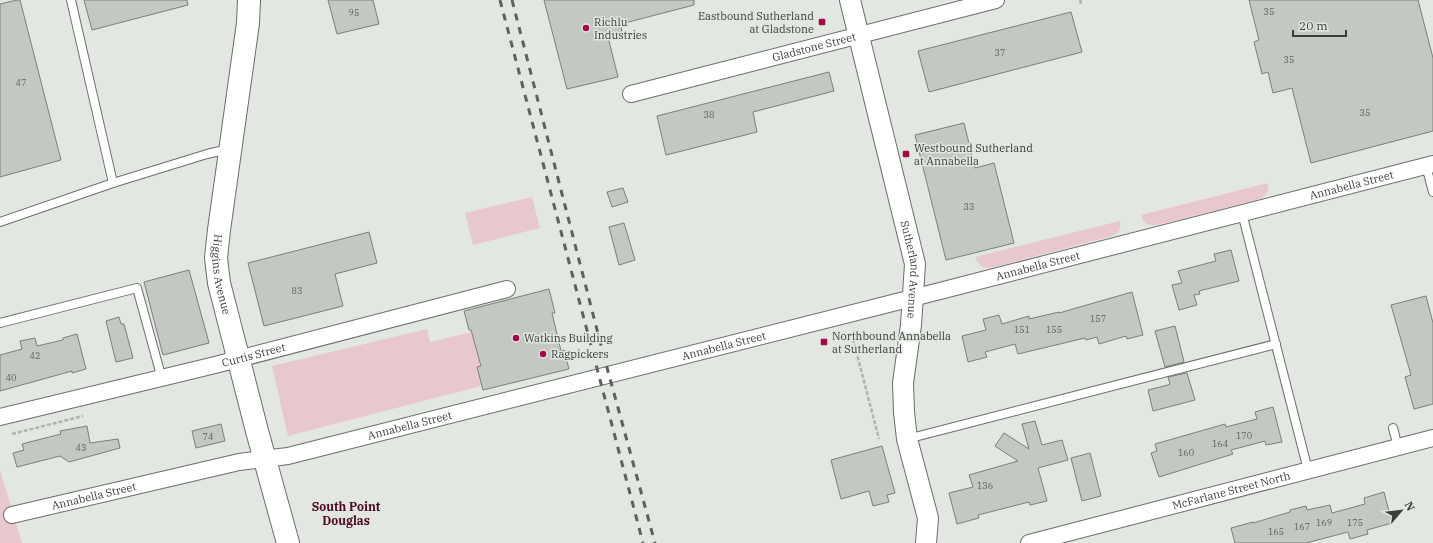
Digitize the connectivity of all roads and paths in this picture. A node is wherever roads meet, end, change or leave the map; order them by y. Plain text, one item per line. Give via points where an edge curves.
1 (71, 0) edge
2 (249, 0) edge
3 (850, 0) edge
4 (996, 0) edge
5 (860, 36) junction
6 (631, 94) dead end
7 (230, 148) junction
8 (1429, 165) edge
9 (113, 183) junction
10 (1432, 192) edge
11 (1242, 213) junction
12 (0, 222) edge
13 (507, 289) dead end
14 (912, 298) junction
15 (0, 322) edge
16 (853, 339) dead end
17 (1276, 344) junction
18 (238, 359) junction
19 (162, 379) junction
20 (0, 417) edge
21 (1393, 428) dead end
22 (1433, 438) edge
23 (879, 439) dead end
24 (908, 439) junction
25 (1398, 447) junction
26 (265, 460) junction
27 (1308, 470) junction
28 (12, 515) dead end
29 (288, 543) edge
30 (926, 543) edge
31 (1029, 543) edge

1 - 9 lane
2 - 7 main road, Higgins Avenue
3 - 5 street, Sutherland Avenue
4 - 5 street, Gladstone Street
5 - 6 street, Gladstone Street
5 - 14 street, Sutherland Avenue via 915,264
7 - 9 lane
7 - 18 main road, Higgins Avenue via 216,258 219,283
8 - 10 lane
8 - 11 street, Annabella Street
9 - 12 lane
11 - 14 street, Annabella Street
11 - 17 lane
13 - 18 street, Curtis Street
14 - 24 street, Sutherland Avenue via 903,383
14 - 26 street, Annabella Street
15 - 19 lane via 137,288
16 - 23 path
17 - 24 lane
17 - 27 lane
18 - 19 street, Curtis Street
18 - 26 main road, Higgins Avenue
19 - 20 street, Curtis Street
21 - 25 lane
22 - 25 street, McFarlane Street North
24 - 30 street, Sutherland Avenue via 928,518
25 - 27 street, McFarlane Street North
26 - 28 street, Annabella Street via 239,462
26 - 29 main road, Higgins Avenue
27 - 31 street, McFarlane Street North

